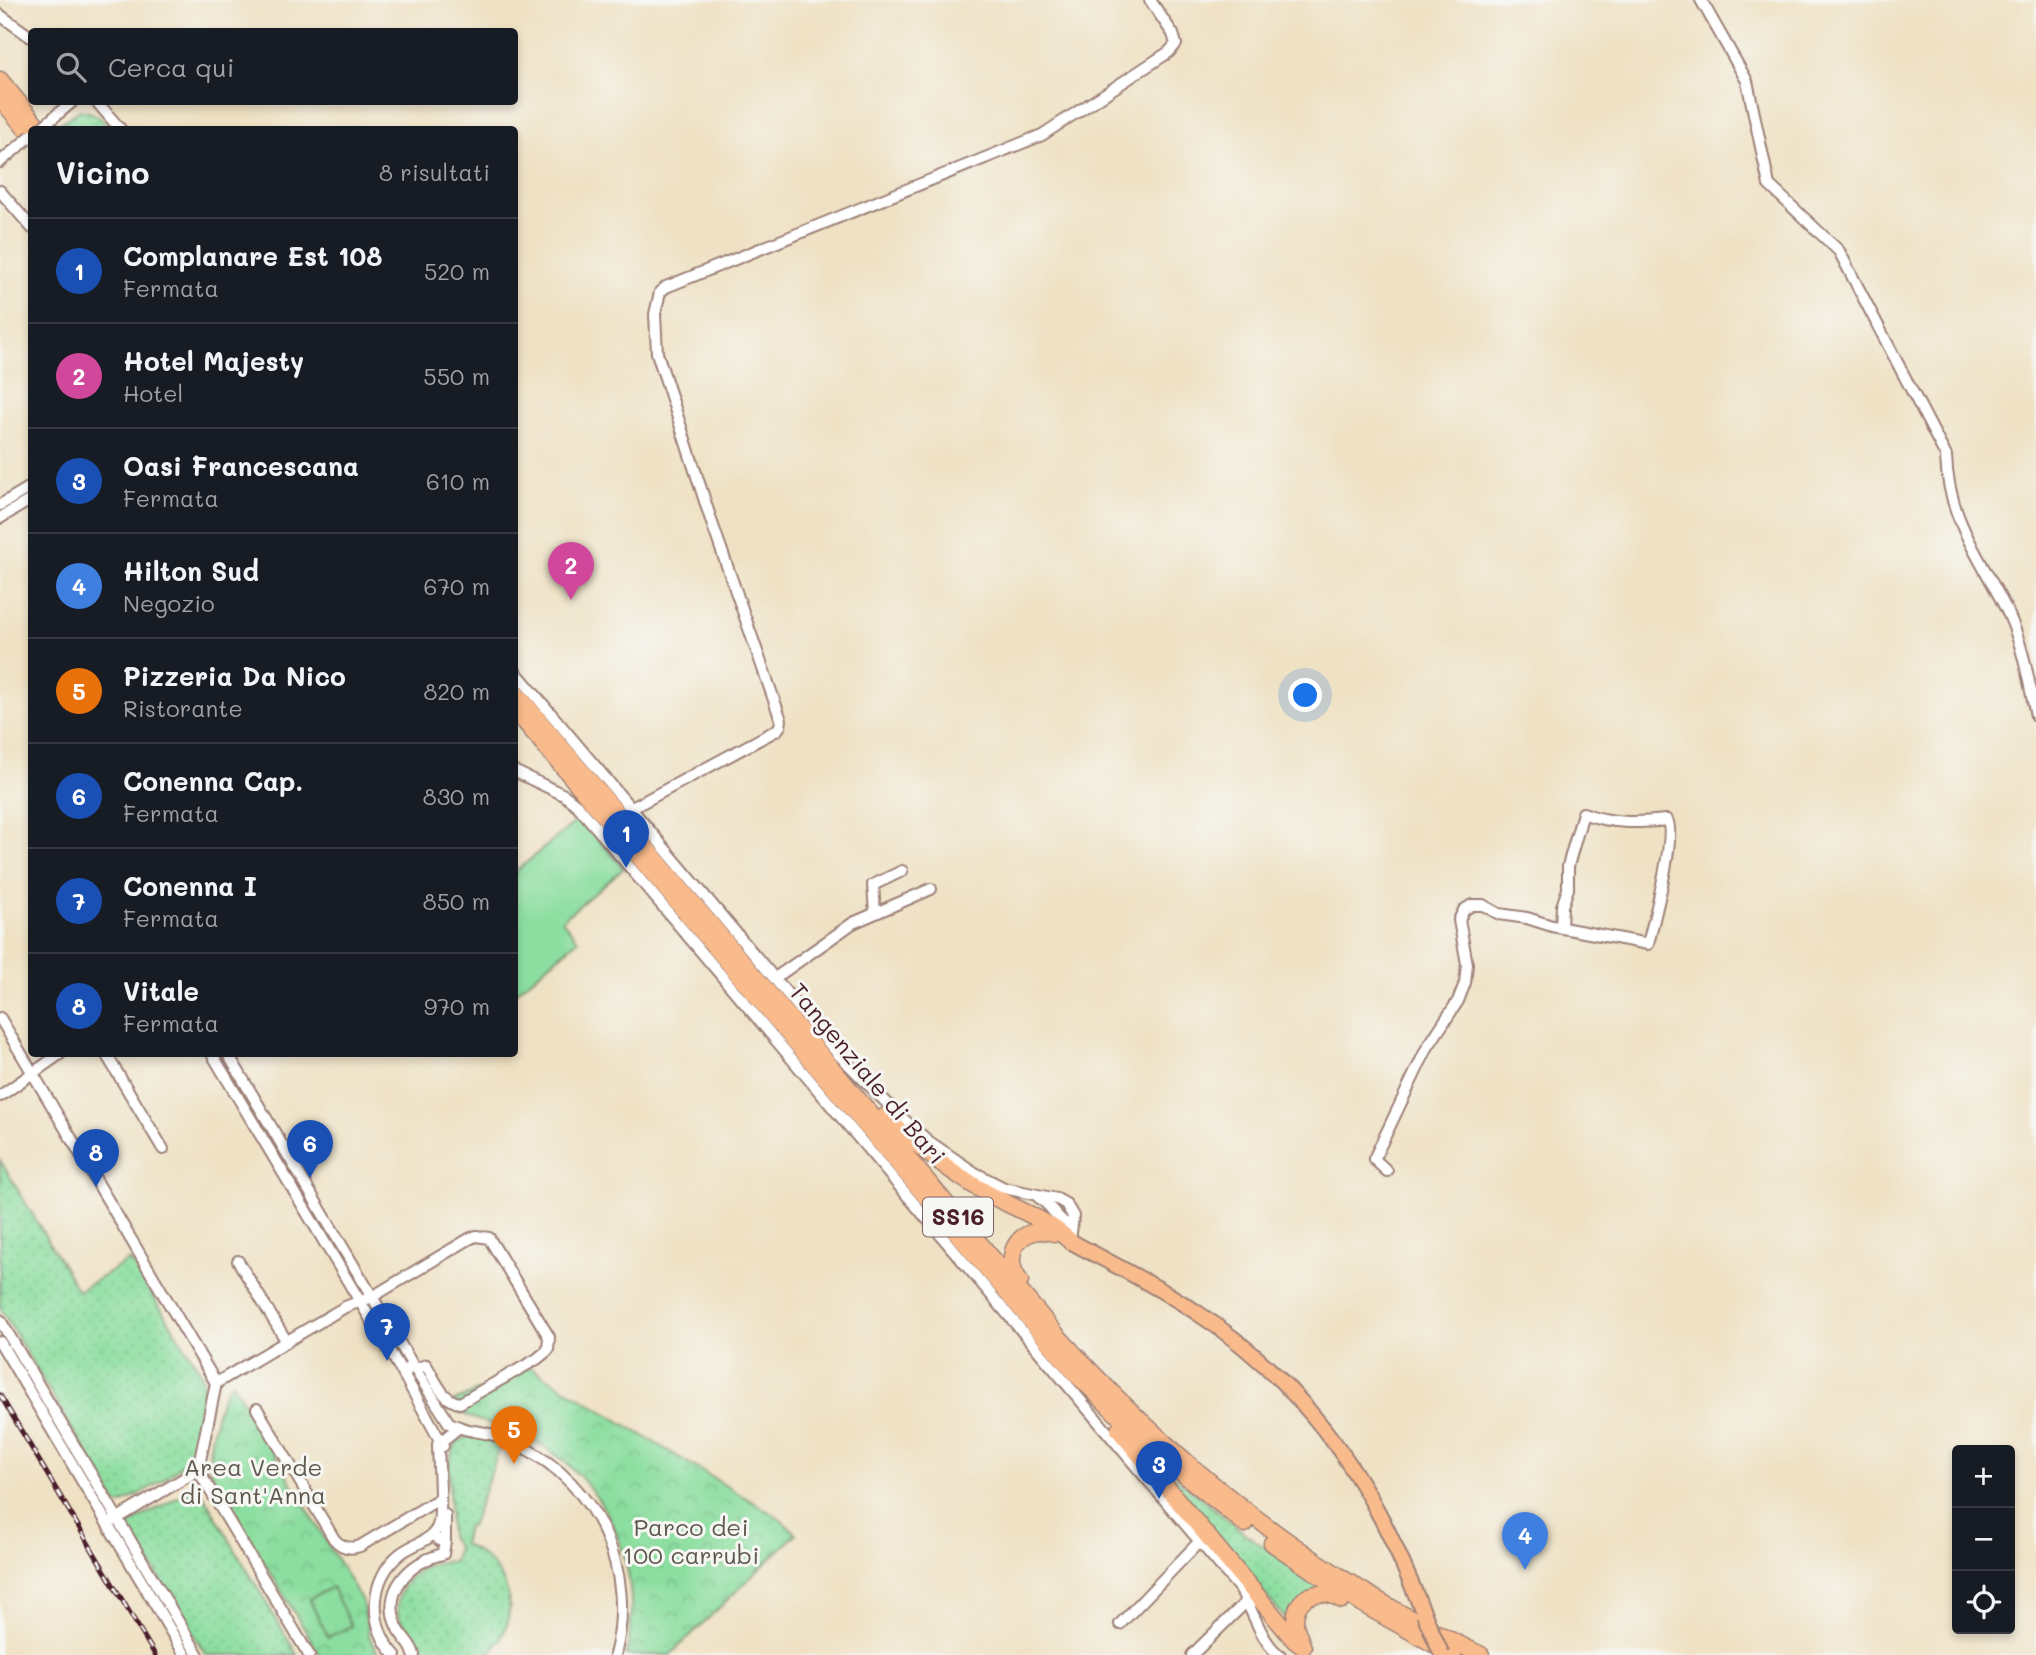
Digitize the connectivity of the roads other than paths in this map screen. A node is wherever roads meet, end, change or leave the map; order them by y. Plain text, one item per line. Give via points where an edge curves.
1 (1150, 0) edge
2 (1701, 0) edge
3 (0, 15) edge
4 (28, 35) edge
5 (0, 80) edge
6 (0, 98) edge
7 (68, 105) edge
8 (100, 105) edge
9 (30, 126) edge
10 (31, 126) edge
11 (40, 126) edge
12 (118, 126) edge
13 (28, 136) edge
14 (0, 162) edge
15 (0, 191) edge
16 (28, 223) edge
17 (28, 488) edge
18 (28, 501) edge
19 (0, 505) edge
20 (0, 518) edge
21 (518, 675) edge
22 (518, 696) edge
23 (518, 714) edge
24 (2036, 716) edge
25 (518, 773) edge
26 (632, 808) junction
27 (902, 871) dead end
28 (931, 889) dead end
29 (875, 913) junction
30 (1560, 928) junction
31 (775, 978) junction
32 (0, 1018) edge
33 (56, 1057) edge
34 (108, 1057) edge
35 (214, 1057) edge
36 (230, 1057) edge
37 (33, 1073) junction
38 (844, 1081) junction
39 (0, 1096) edge
40 (271, 1125) junction
41 (259, 1132) junction
42 (278, 1139) junction
43 (268, 1146) junction
44 (163, 1149) dead end
45 (1387, 1171) dead end
46 (1070, 1234) junction
47 (238, 1261) dead end
48 (372, 1297) junction
49 (360, 1300) junction
50 (0, 1320) edge
51 (1056, 1334) junction
52 (0, 1342) edge
53 (287, 1342) junction
54 (402, 1347) junction
55 (392, 1356) junction
56 (415, 1369) junction
57 (1076, 1374) junction
58 (404, 1375) junction
59 (216, 1383) junction
60 (257, 1409) dead end
61 (459, 1427) junction
62 (441, 1440) junction
63 (198, 1471) junction
64 (439, 1499) junction
65 (113, 1521) junction
66 (429, 1538) junction
67 (445, 1541) junction
68 (1200, 1541) junction
69 (1248, 1600) junction
70 (1120, 1623) dead end
71 (1414, 1633) junction
72 (1306, 1651) edge
73 (185, 1655) edge
74 (198, 1655) edge
75 (309, 1655) edge
76 (395, 1655) edge
77 (414, 1655) edge
78 (615, 1655) edge
79 (1192, 1655) edge
80 (1280, 1655) edge
81 (1286, 1655) edge
82 (1442, 1655) edge
83 (1453, 1655) edge
84 (1481, 1655) edge

1 - 26 street via 1176,44 1042,135 660,292 655,314 657,353 781,720 777,730
2 - 24 street via 1747,81 1769,185 1839,251 1946,456 1947,479 1960,526 2008,615 2024,658
3 - 4 street
5 - 10 highway
6 - 9 highway
7 - 11 street, bridge
8 - 12 street
13 - 14 street, bridge
15 - 16 street
17 - 19 street
18 - 20 street
21 - 26 street
22 - 38 highway, Tangenziale di Bari / SS16
23 - 57 highway, Tangenziale di Bari / SS16
25 - 68 street via 578,806
26 - 31 street
27 - 29 street via 873,885
28 - 29 street
29 - 31 street via 853,923
30 - 30 street via 1648,944 1667,856 1671,828 1667,820 1618,822 1583,813 1568,866
30 - 45 street via 1499,914 1483,905 1464,910 1459,920 1468,964 1465,983 1421,1059 1374,1159
31 - 46 street via 839,1055 928,1141 1004,1188 1066,1204 1073,1216
32 - 37 street
33 - 37 street
34 - 44 street
35 - 41 street
36 - 40 street
37 - 39 street
37 - 59 street
38 - 46 highway, SS16 via 856,1086 883,1116 948,1168 983,1191
38 - 51 highway, Tangenziale di Bari / SS16
40 - 41 street
40 - 42 street
41 - 43 street
42 - 43 street
42 - 48 street
43 - 49 street
46 - 51 highway via 1035,1231 1021,1239 1012,1253 1013,1270 1051,1318
46 - 82 main road, bridge via 1197,1312 1258,1358 1293,1393 1339,1448 1367,1492
47 - 53 street
48 - 49 street
48 - 54 street
48 - 56 street via 469,1239 483,1236 493,1243 549,1337 543,1355 460,1403 446,1397 426,1365
49 - 53 street
49 - 55 street
50 - 65 street
51 - 84 highway, Tangenziale di Bari / SS16 via 1161,1442 1264,1525 1362,1591
52 - 65 street
53 - 59 street
54 - 55 street
54 - 56 street
55 - 58 street
56 - 58 street via 408,1368
56 - 61 street via 449,1423
57 - 71 highway, Tangenziale di Bari / SS16 via 1209,1497 1311,1571
57 - 72 highway
58 - 62 street
59 - 63 street
60 - 64 street via 341,1546 360,1546
61 - 62 street
61 - 78 street via 504,1438 546,1460 596,1514 620,1575 622,1622
62 - 64 street
62 - 67 street
63 - 65 street
63 - 75 street
64 - 66 street via 439,1524
65 - 73 street
65 - 74 street
66 - 67 street
66 - 76 street via 393,1561 376,1596 380,1633
67 - 77 street via 443,1554 408,1570 396,1591 394,1615
68 - 69 street
68 - 70 street
69 - 79 street
69 - 80 street via 1268,1644
71 - 72 highway via 1371,1618 1333,1595 1316,1593 1296,1614 1295,1626
71 - 83 highway, Tangenziale di Bari / SS16
72 - 81 street

